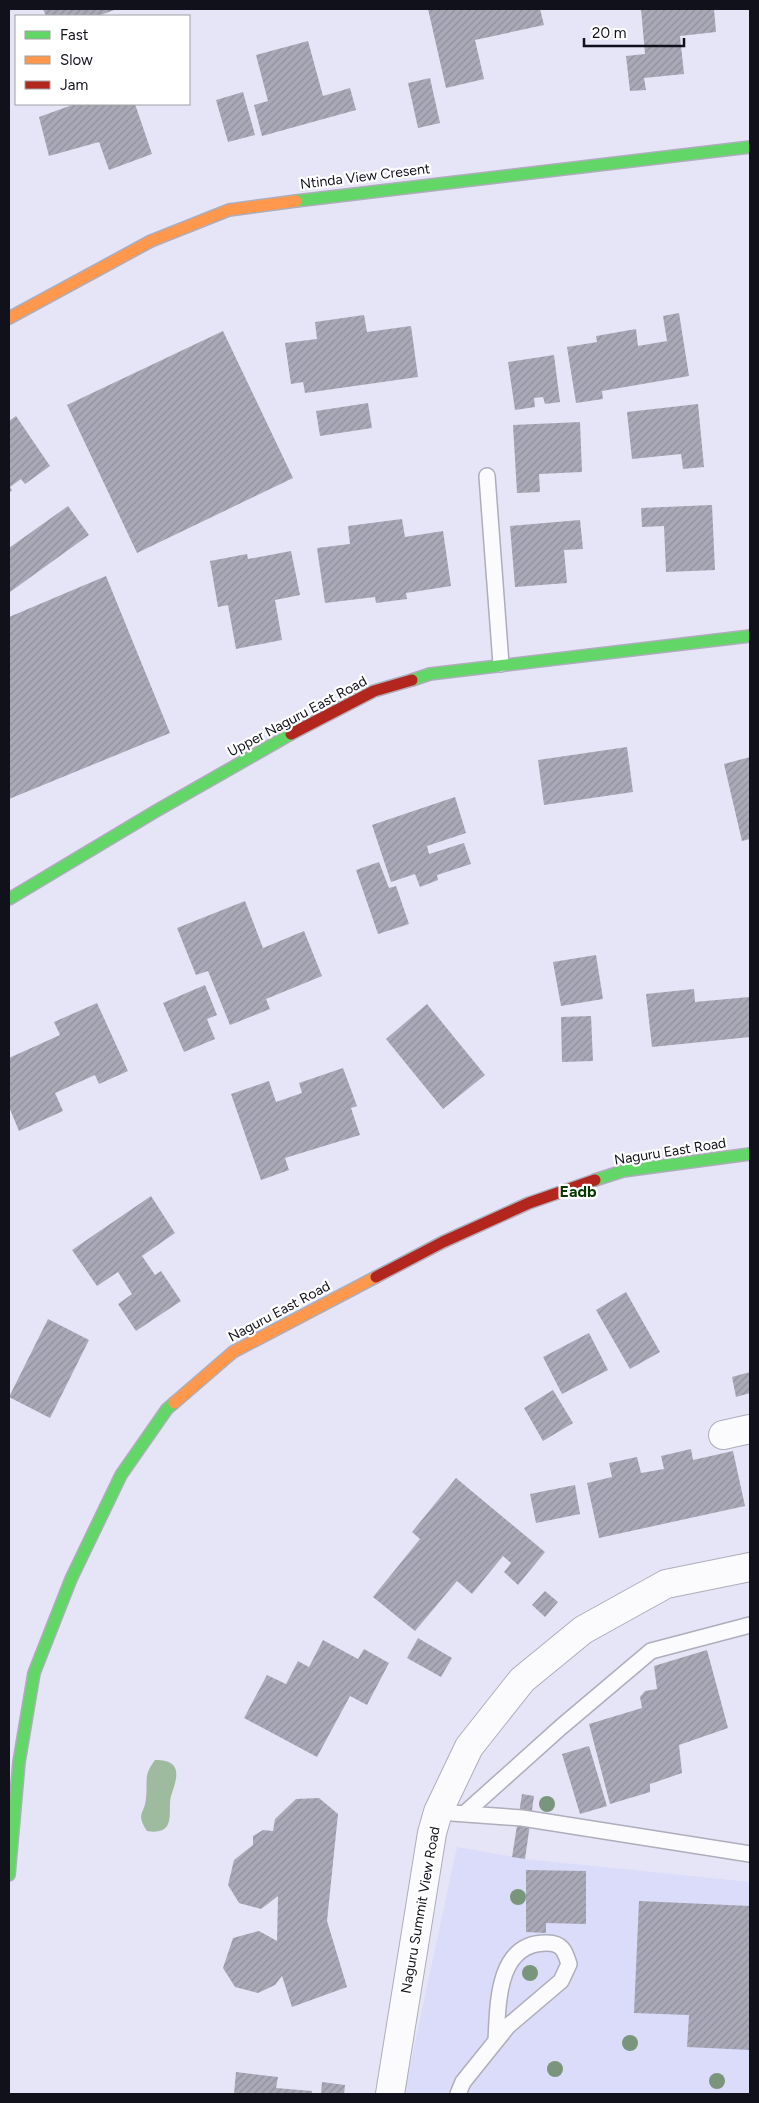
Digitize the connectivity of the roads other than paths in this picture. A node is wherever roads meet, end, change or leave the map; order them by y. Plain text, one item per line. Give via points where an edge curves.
1 (750, 147) edge
2 (9, 318) edge
3 (487, 476) dead end
4 (750, 636) edge
5 (501, 664) junction
6 (9, 899) edge
7 (750, 1154) edge
8 (750, 1429) edge
9 (723, 1435) dead end
10 (750, 1567) edge
11 (750, 1625) edge
12 (451, 1813) junction
13 (750, 1854) edge
14 (9, 1875) edge
15 (496, 2041) junction
16 (390, 2094) edge
17 (458, 2094) edge

1 - 2 street, Ntinda View Cresent via 372,190 229,210 151,241
3 - 5 lane
4 - 5 street, Upper Naguru East Road
5 - 6 street, Upper Naguru East Road via 430,674 374,691 156,811
7 - 14 street, Naguru East Road via 623,1172 529,1203 444,1242 233,1352 166,1409 121,1475 71,1579 34,1673 19,1762
8 - 9 street
10 - 12 street, Naguru Summit View Road via 666,1584 583,1630 522,1680 470,1747
11 - 12 lane via 651,1651
12 - 13 lane via 522,1818
12 - 16 street, Naguru Summit View Road via 432,1833
15 - 15 lane via 508,2026 561,1981 569,1964 564,1950 556,1943 538,1943 521,1951 508,1963 499,1995
15 - 17 lane via 463,2082

